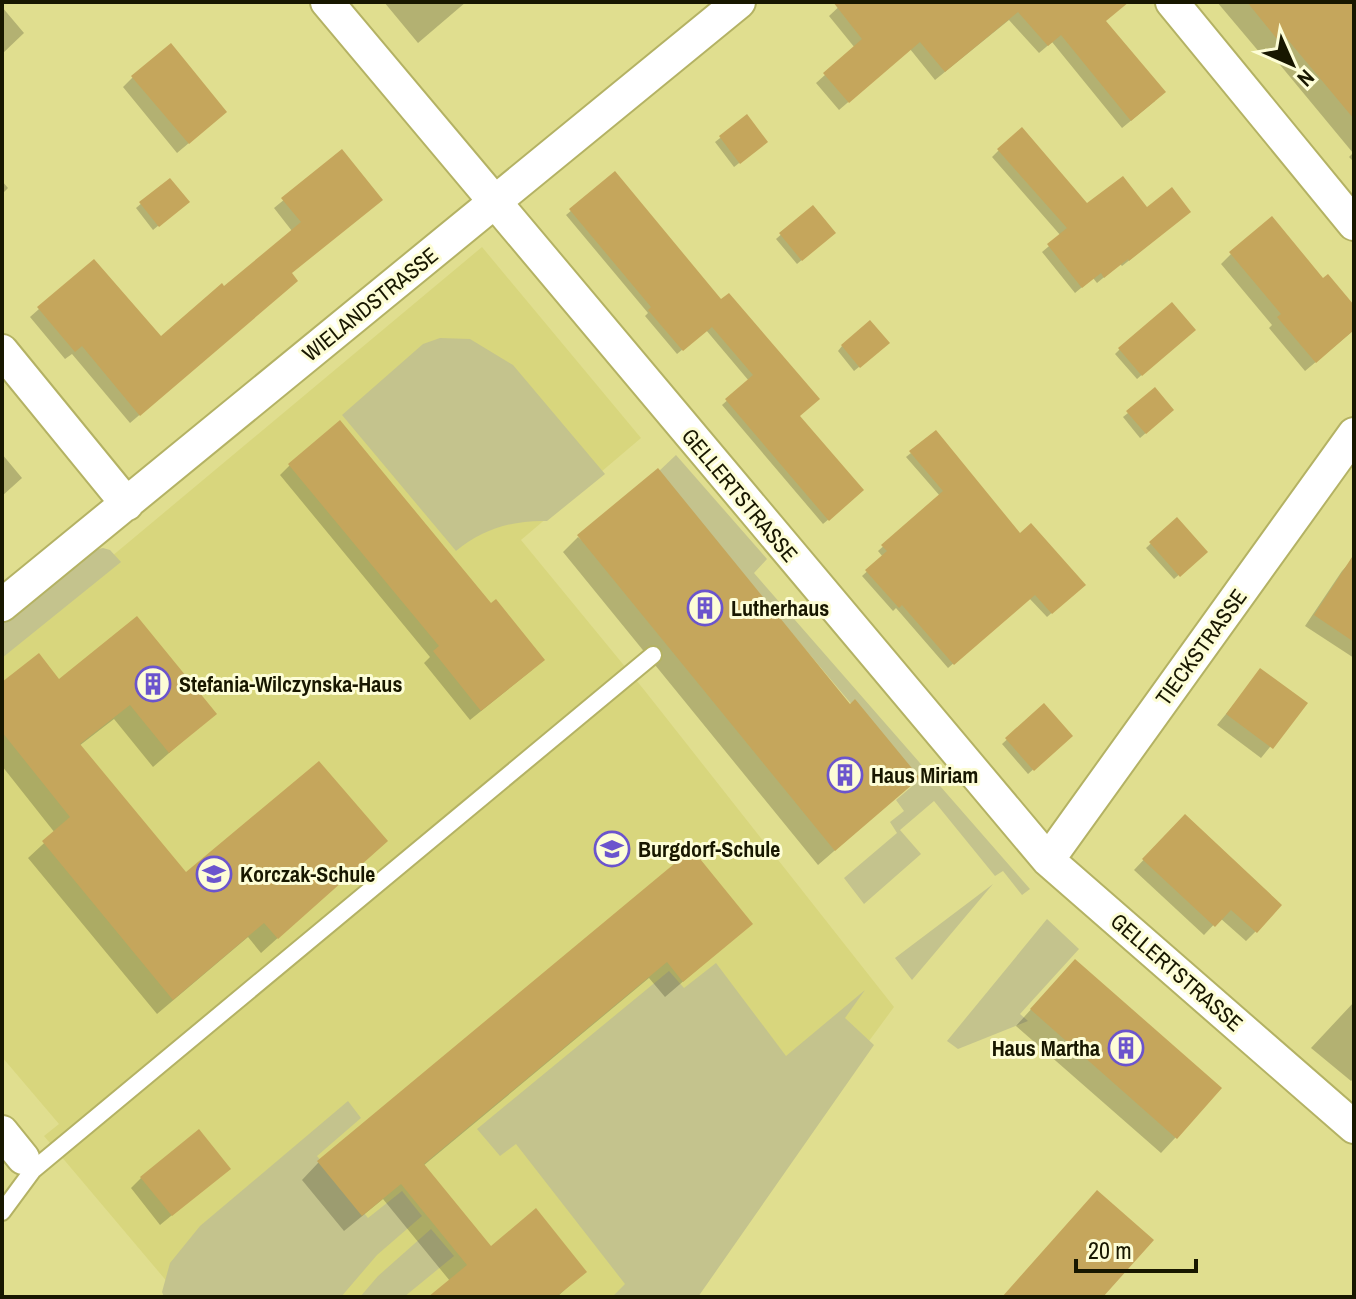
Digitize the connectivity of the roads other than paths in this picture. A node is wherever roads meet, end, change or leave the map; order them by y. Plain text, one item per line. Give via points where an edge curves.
1 (327, 2) edge
2 (739, 2) edge
3 (1172, 2) edge
4 (494, 203) junction
5 (1354, 224) edge
6 (2, 351) edge
7 (1354, 434) edge
8 (127, 504) junction
9 (2, 605) edge
10 (653, 655) dead end
11 (1048, 860) junction
12 (1354, 1127) edge
13 (2, 1132) edge
14 (23, 1158) dead end
15 (2, 1212) edge

1 - 4 street, GELLERTSTRASSE
2 - 4 street, WIELANDSTRASSE
3 - 5 street
4 - 8 street, WIELANDSTRASSE
4 - 11 street, GELLERTSTRASSE
6 - 8 street
7 - 11 street, TIECKSTRASSE
8 - 9 street, WIELANDSTRASSE
10 - 15 lane via 33,1170
11 - 12 street, GELLERTSTRASSE
13 - 14 street

